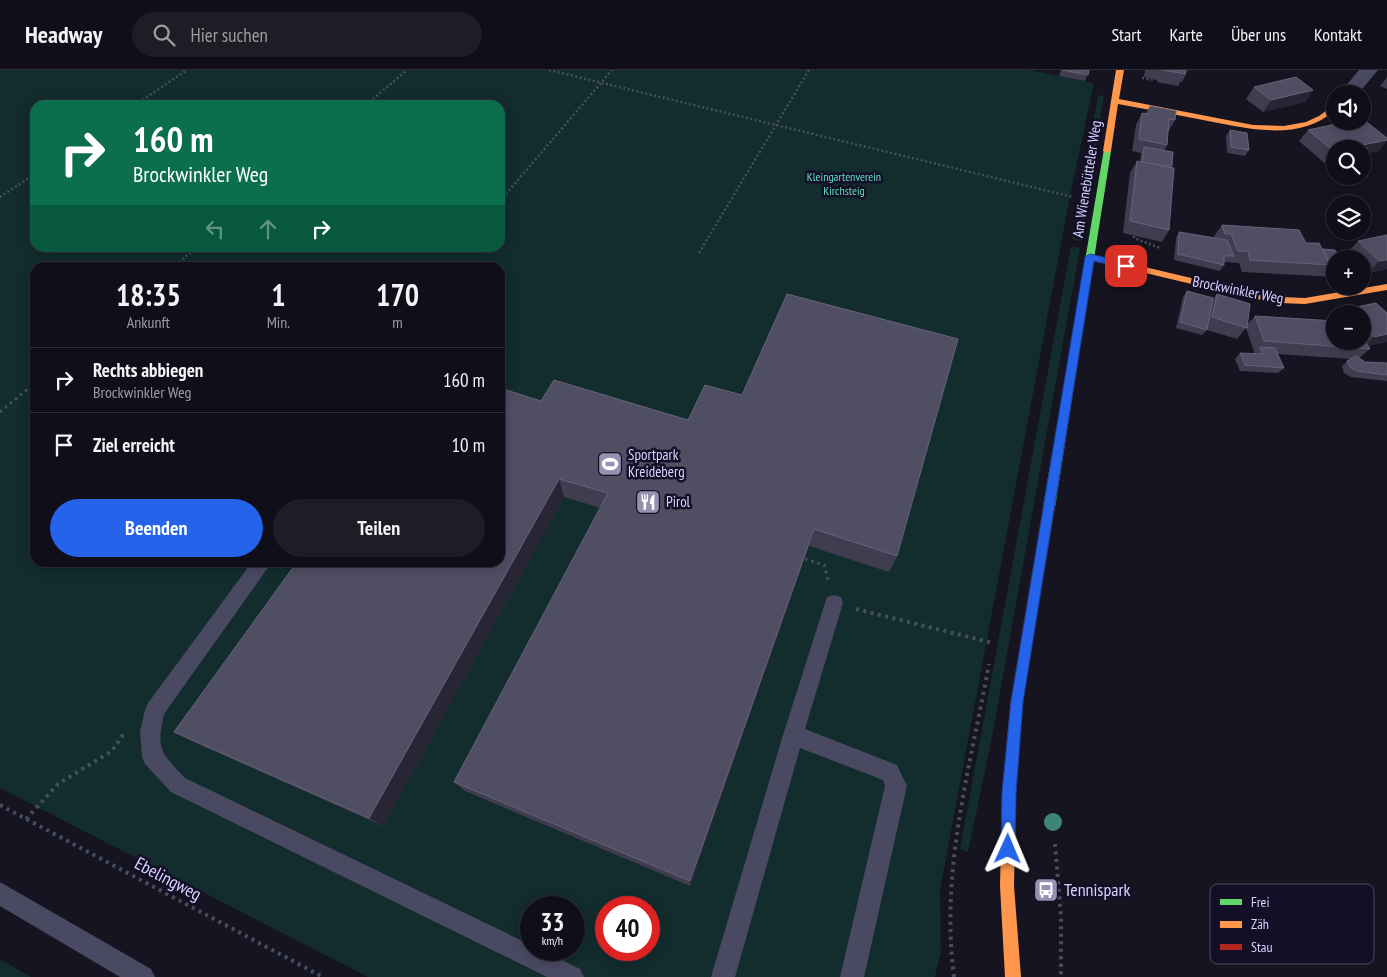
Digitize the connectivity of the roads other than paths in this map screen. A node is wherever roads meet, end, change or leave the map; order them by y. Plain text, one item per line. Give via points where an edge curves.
1 (1120, 70) edge
2 (1369, 70) edge
3 (1356, 85) edge
4 (1115, 101) junction
5 (1326, 114) edge
6 (1090, 257) junction
7 (1387, 287) edge
8 (259, 567) edge
9 (834, 603) road end
10 (792, 735) junction
11 (0, 893) edge
12 (143, 977) edge
13 (572, 977) edge
14 (723, 977) edge
15 (852, 977) edge
16 (1013, 977) edge

1 - 4 street, Am Wienebütteler Weg
2 - 3 street
4 - 5 street via 1252,127 1284,128 1308,124
4 - 6 street, Am Wienebütteler Weg
6 - 7 street, Brockwinkler Weg via 1250,296 1281,300 1305,301
6 - 16 street, Am Wienebütteler Weg via 1017,702 1009,793 1008,867
8 - 13 lane via 155,710 150,732 152,757 178,785
9 - 10 lane
10 - 14 lane
10 - 15 lane via 890,772 896,786
11 - 12 lane

